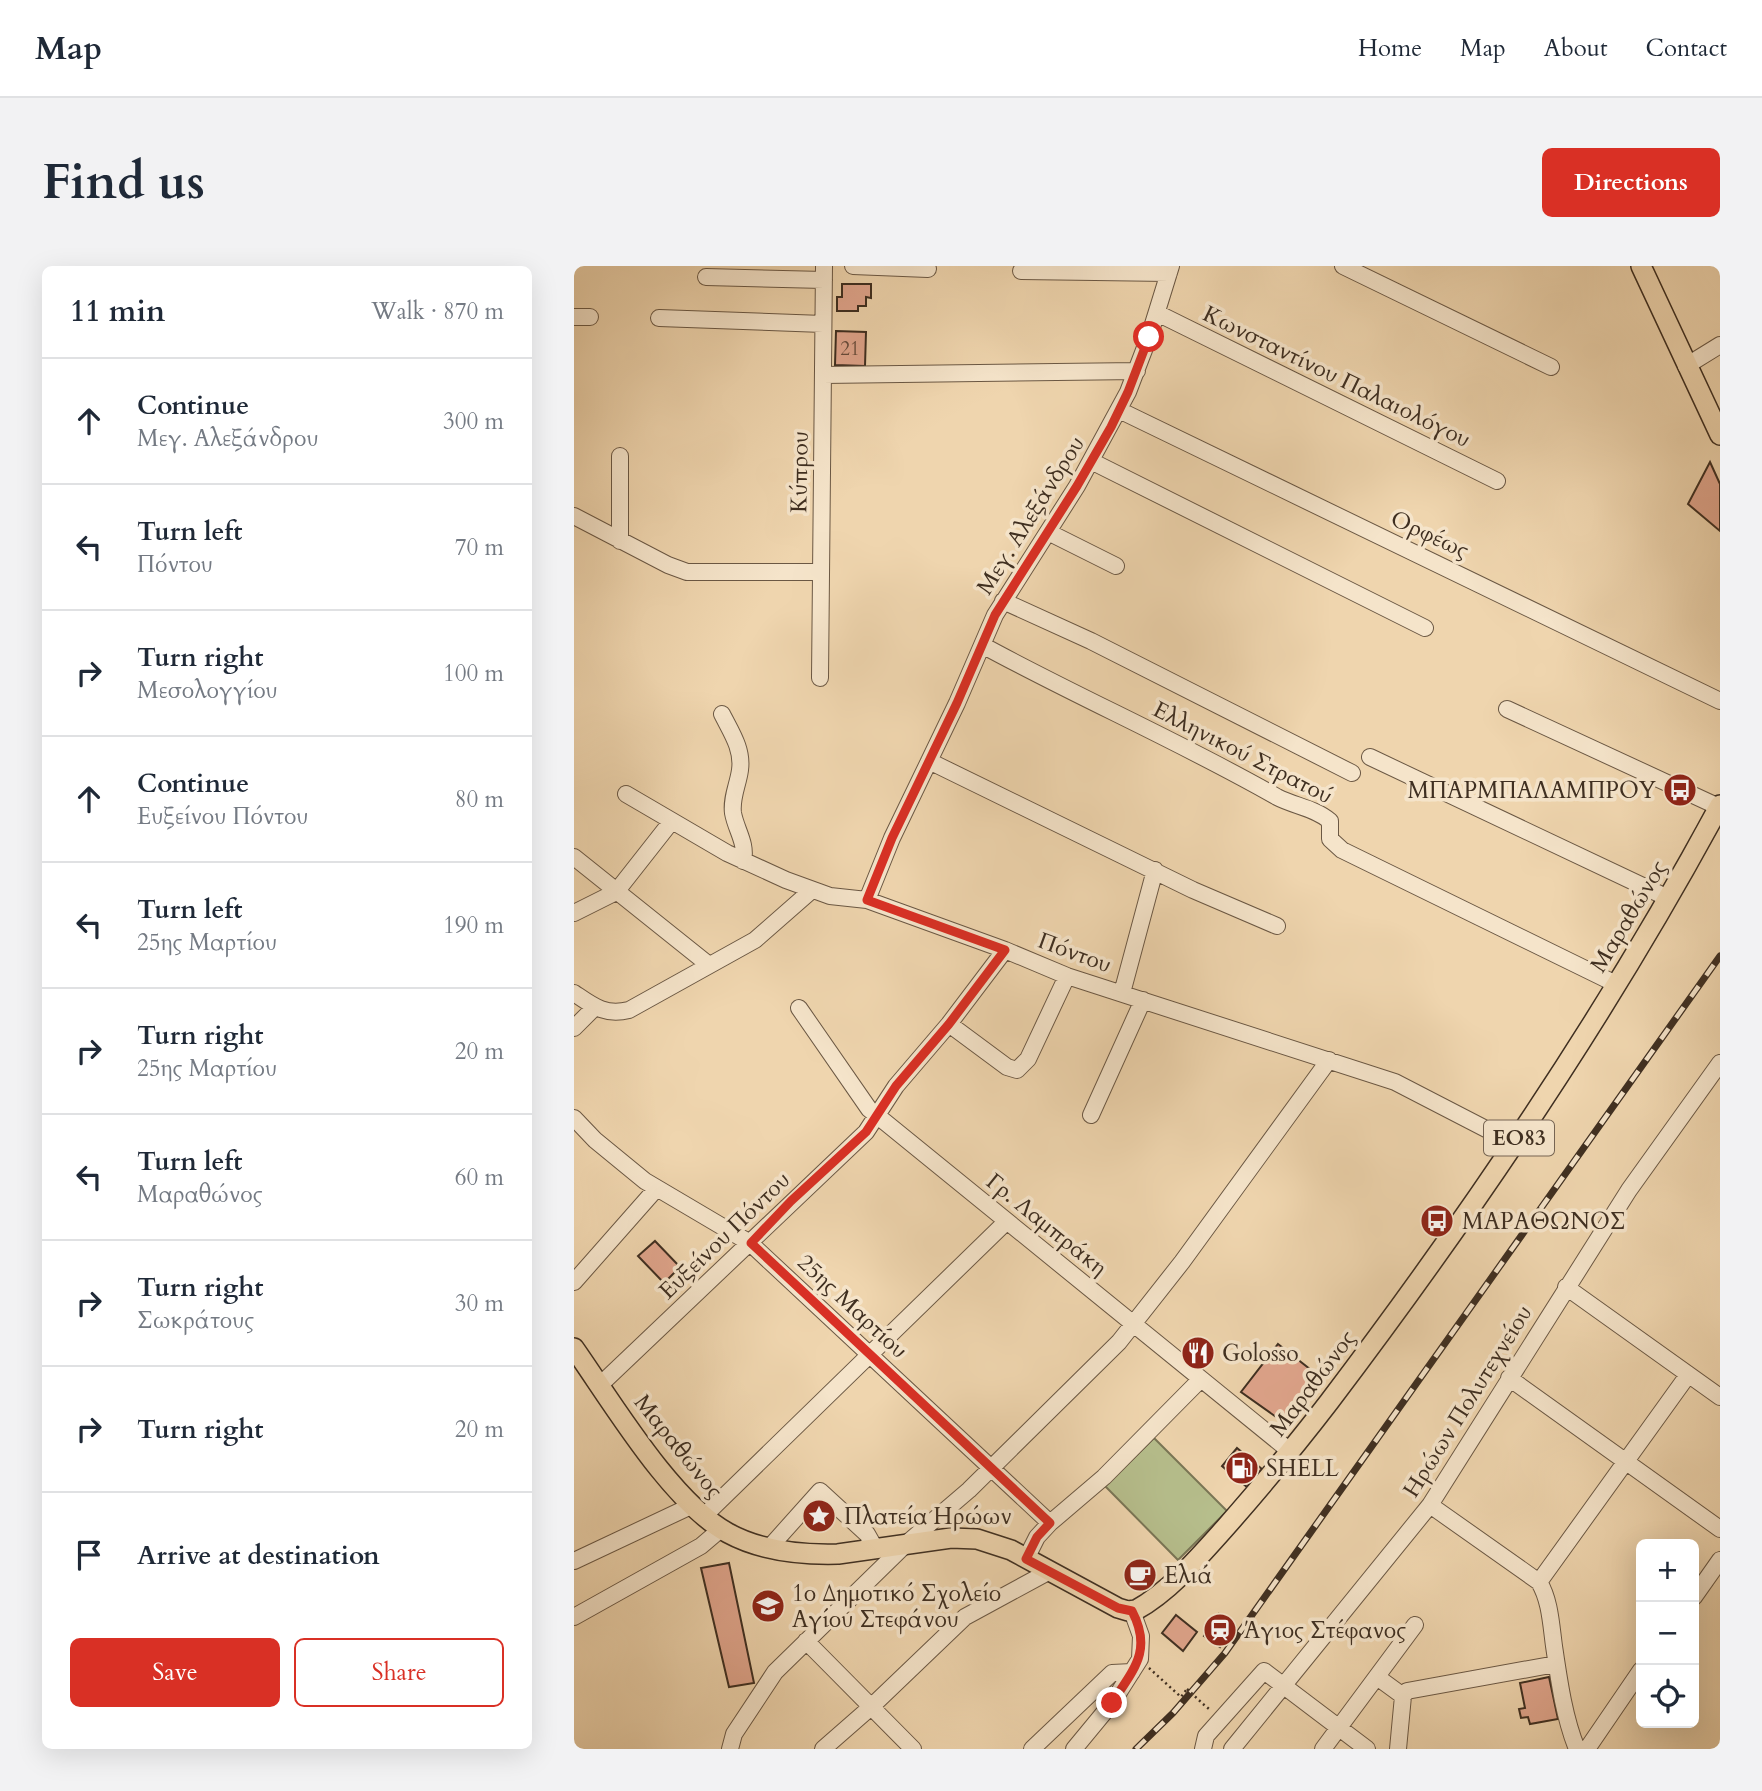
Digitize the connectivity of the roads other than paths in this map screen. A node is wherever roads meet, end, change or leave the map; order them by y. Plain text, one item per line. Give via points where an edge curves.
1 (853, 266) edge
2 (1343, 266) edge
3 (1641, 266) edge
4 (928, 269) dead end
5 (1170, 270) edge
6 (1021, 271) dead end
7 (824, 273) edge
8 (706, 276) dead end
9 (1157, 313) junction
10 (659, 318) dead end
11 (823, 324) junction
12 (1720, 345) edge
13 (1686, 366) junction
14 (1551, 367) dead end
15 (1137, 371) junction
16 (823, 375) junction
17 (1119, 410) junction
18 (1720, 435) edge
19 (620, 456) dead end
20 (1091, 461) junction
21 (1497, 481) dead end
22 (574, 516) edge
23 (1048, 532) junction
24 (620, 541) junction
25 (1116, 566) dead end
26 (820, 572) junction
27 (1003, 601) junction
28 (1425, 628) dead end
29 (982, 645) junction
30 (820, 678) dead end
31 (1720, 701) edge
32 (1507, 709) dead end
33 (722, 714) dead end
34 (1370, 757) dead end
35 (929, 761) junction
36 (1352, 773) dead end
37 (626, 794) dead end
38 (1720, 806) edge
39 (671, 822) junction
40 (574, 857) edge
41 (743, 861) junction
42 (1155, 870) junction
43 (812, 890) junction
44 (616, 892) junction
45 (1668, 898) junction
46 (867, 900) junction
47 (574, 913) edge
48 (1277, 926) dead end
49 (1005, 950) junction
50 (709, 965) junction
51 (1067, 976) junction
52 (1616, 984) junction
53 (574, 993) edge
54 (1122, 993) junction
55 (1143, 1000) junction
56 (594, 1008) junction
57 (799, 1008) dead end
58 (949, 1024) junction
59 (575, 1026) edge
60 (1329, 1060) junction
61 (1720, 1063) edge
62 (1091, 1115) dead end
63 (876, 1116) junction
64 (574, 1118) edge
65 (1515, 1144) junction
66 (656, 1188) junction
67 (1007, 1221) junction
68 (751, 1243) junction
69 (575, 1278) edge
70 (1566, 1287) junction
71 (1134, 1325) junction
72 (574, 1348) edge
73 (870, 1354) junction
74 (1689, 1375) junction
75 (1509, 1378) junction
76 (1200, 1380) junction
77 (600, 1385) junction
78 (1720, 1397) edge
79 (1291, 1452) junction
80 (1626, 1461) junction
81 (993, 1467) junction
82 (1430, 1505) junction
83 (698, 1511) junction
84 (1050, 1523) junction
85 (721, 1529) junction
86 (1720, 1529) edge
87 (905, 1544) junction
88 (769, 1548) junction
89 (875, 1548) junction
90 (1026, 1559) junction
91 (1720, 1560) edge
92 (574, 1561) edge
93 (1048, 1572) junction
94 (1539, 1582) junction
95 (1699, 1590) edge
96 (1132, 1611) junction
97 (574, 1617) edge
98 (1415, 1625) dead end
99 (806, 1641) junction
100 (1556, 1664) junction
101 (1136, 1665) junction
102 (1377, 1677) junction
103 (1636, 1677) edge
104 (1284, 1688) junction
105 (1403, 1696) junction
106 (871, 1707) junction
107 (1339, 1728) junction
108 (730, 1749) edge
109 (824, 1749) edge
110 (913, 1749) edge
111 (1032, 1749) edge
112 (1074, 1749) edge
113 (1203, 1749) edge
114 (1232, 1749) edge
115 (1323, 1749) edge
116 (1367, 1749) edge
117 (1398, 1749) edge
118 (1577, 1749) edge
119 (1587, 1749) edge

1 - 4 street
2 - 14 street
3 - 13 main road
5 - 6 street
5 - 9 street, Μεγ. Αλεξάνδρου
7 - 8 street
7 - 11 street, Κύπρου
9 - 15 street, Μεγ. Αλεξάνδρου
9 - 21 street, Κωνσταντίνου Παλαιολόγου
10 - 11 street
11 - 16 street, Κύπρου
12 - 13 street
13 - 18 main road
15 - 16 street
15 - 17 street, Μεγ. Αλεξάνδρου
16 - 26 street, Κύπρου
17 - 20 street, Μεγ. Αλεξάνδρου
17 - 31 street, Ορφέως
19 - 24 street
20 - 23 street, Μεγ. Αλεξάνδρου
20 - 28 street
22 - 24 street
23 - 25 street
23 - 27 street, Μεγ. Αλεξάνδρου
24 - 26 street via 693,573
26 - 30 street, Κύπρου
27 - 29 street, Μεγ. Αλεξάνδρου
27 - 36 street via 1072,631
29 - 35 street, Μεγ. Αλεξάνδρου
29 - 52 street, Ελληνικού Στρατού via 1279,797 1319,813 1330,821 1330,839 1342,850
32 - 38 street
33 - 41 street via 739,752 733,815 744,846
34 - 45 street
35 - 42 street
35 - 46 street, Μεγ. Αλεξάνδρου
37 - 39 street, Πόντου
38 - 45 main road, Μαραθώνος / ΕΟ83
39 - 41 street, Πόντου
39 - 44 street
40 - 44 street
41 - 43 street, Πόντου
42 - 48 street
42 - 54 street
43 - 46 street, Πόντου
43 - 50 street via 755,940
44 - 47 street
44 - 50 street
45 - 52 main road, Μαραθώνος / ΕΟ83
46 - 49 street, Πόντου
49 - 51 street, Πόντου
49 - 58 street, Ευξείνου Πόντου
50 - 56 street via 629,1010
51 - 54 street, Πόντου
51 - 58 street via 1028,1059 1017,1070
52 - 65 main road, Μαραθώνος / ΕΟ83
53 - 56 street
54 - 55 street, Πόντου
55 - 60 street, Πόντου
55 - 62 street
56 - 59 street
57 - 63 street, Γρ. Λαμπράκη
58 - 63 street, Ευξείνου Πόντου
60 - 65 street, Πόντου via 1404,1086
60 - 71 street
61 - 70 street, Ηρώων Πολυτεχνείου
63 - 67 street, Γρ. Λαμπράκη
63 - 68 street, Ευξείνου Πόντου via 866,1132
64 - 66 street, 25ης Μαρτίου
65 - 79 main road, Μαραθώνος / ΕΟ83 via 1439,1256
66 - 68 street, 25ης Μαρτίου
66 - 69 street
67 - 71 street, Γρ. Λαμπράκη
67 - 73 street
68 - 73 street, 25ης Μαρτίου
68 - 77 street, Ευξείνου Πόντου
70 - 74 street
70 - 75 street, Ηρώων Πολυτεχνείου
71 - 76 street, Γρ. Λαμπράκη
71 - 81 street
72 - 77 main road, Μαραθώνος
73 - 81 street, 25ης Μαρτίου
73 - 83 street
74 - 78 street
74 - 80 street
75 - 80 street
75 - 82 street, Ηρώων Πολυτεχνείου
76 - 79 street, Γρ. Λαμπράκη
76 - 84 street via 1134,1448
77 - 83 main road, Μαραθώνος via 666,1476
79 - 96 main road, Μαραθώνος / ΕΟ83 via 1184,1571
80 - 86 street
80 - 94 street
81 - 84 street, 25ης Μαρτίου
81 - 87 street
82 - 94 street
82 - 104 street, Ηρώων Πολυτεχνείου
83 - 85 main road, Μαραθώνος
83 - 92 street
84 - 90 street
85 - 88 main road, Μαραθώνος
85 - 97 street via 701,1546
87 - 89 main road, Μαραθώνος
87 - 90 main road, Μαραθώνος via 967,1537 995,1543
87 - 99 street
88 - 89 main road, Μαραθώνος via 821,1555
88 - 89 street via 820,1491 867,1534
90 - 93 main road, Μαραθώνος
91 - 95 street
93 - 96 main road, Μαραθώνος
93 - 106 street via 965,1617
94 - 100 street via 1546,1593
96 - 101 street via 1141,1636
98 - 102 street
99 - 106 street
99 - 108 street via 775,1672 734,1734
100 - 105 street via 1409,1690
100 - 118 street
101 - 111 street via 1112,1673
101 - 112 street
102 - 105 street
102 - 107 street
103 - 119 street
104 - 107 street
104 - 113 street via 1264,1671 1206,1736
104 - 114 street, Ηρώων Πολυτεχνείου
105 - 117 street
106 - 109 street
106 - 110 street
107 - 115 street
107 - 116 street

